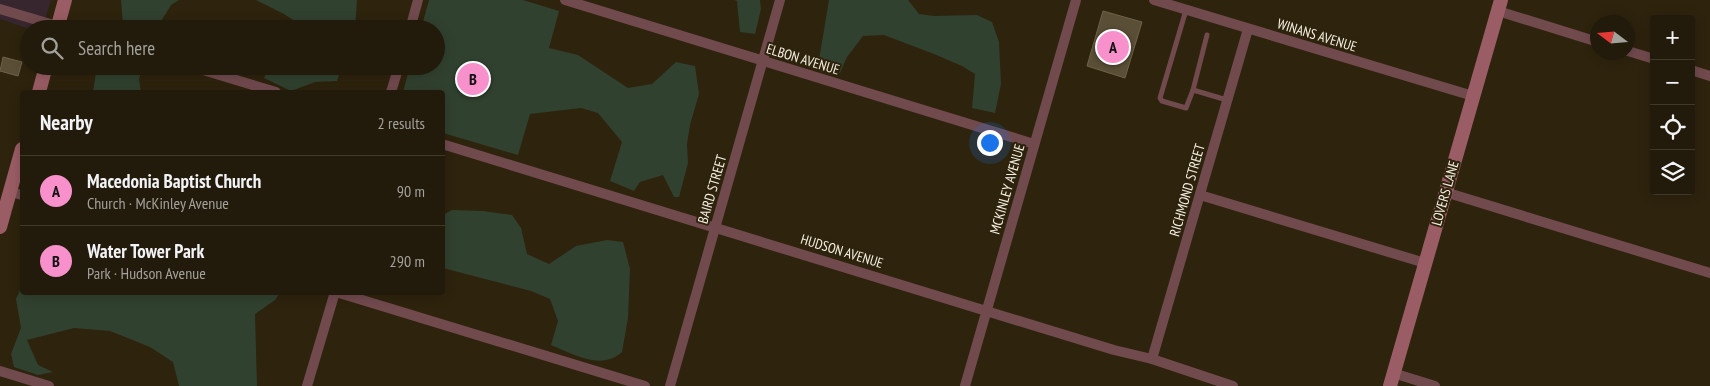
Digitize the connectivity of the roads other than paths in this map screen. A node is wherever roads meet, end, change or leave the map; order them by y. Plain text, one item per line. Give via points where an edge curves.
1 (66, 0) edge
2 (418, 0) edge
3 (565, 0) edge
4 (780, 0) edge
5 (1076, 0) edge
6 (1154, 0) edge
7 (1499, 6) edge
8 (0, 9) edge
9 (1186, 10) junction
10 (35, 20) edge
11 (62, 20) edge
12 (412, 20) edge
13 (1248, 29) junction
14 (1207, 35) dead end
15 (1590, 39) edge
16 (1635, 53) edge
17 (1650, 58) edge
18 (764, 61) junction
19 (1695, 71) edge
20 (44, 75) edge
21 (220, 75) edge
22 (396, 75) edge
23 (1710, 76) edge
24 (40, 90) edge
25 (269, 90) edge
26 (392, 90) edge
27 (1193, 90) junction
28 (1473, 96) junction
29 (1227, 100) junction
30 (1034, 144) junction
31 (445, 145) edge
32 (20, 164) edge
33 (1445, 192) junction
34 (16, 194) edge
35 (1200, 195) junction
36 (0, 227) edge
37 (715, 228) junction
38 (1425, 263) junction
39 (1710, 273) edge
40 (334, 295) edge
41 (345, 295) edge
42 (986, 311) junction
43 (1152, 359) junction
44 (0, 371) edge
45 (1391, 380) edge
46 (48, 386) edge
47 (307, 386) edge
48 (645, 386) edge
49 (670, 386) edge
50 (965, 386) edge
51 (1233, 386) edge
52 (1435, 386) edge

1 - 11 street
2 - 12 street
3 - 18 street, ELBON AVENUE
4 - 18 street, BAIRD STREET
5 - 30 street, MCKINLEY AVENUE
6 - 9 street, WINANS AVENUE
7 - 15 street
7 - 28 street, LOVERS LANE
8 - 10 street
9 - 13 street, WINANS AVENUE
9 - 27 lane via 1160,98 1186,108
13 - 28 street, WINANS AVENUE
13 - 29 street, RICHMOND STREET
14 - 27 lane
16 - 17 street
18 - 30 street, ELBON AVENUE
18 - 37 street, BAIRD STREET
19 - 23 street
20 - 24 street
21 - 25 street
22 - 26 street
27 - 29 lane
28 - 33 street, LOVERS LANE
29 - 35 street, RICHMOND STREET
30 - 42 street, MCKINLEY AVENUE
31 - 37 street, HUDSON AVENUE
32 - 34 street
33 - 38 street, LOVERS LANE
33 - 39 street
34 - 36 street
35 - 38 street
35 - 43 street, RICHMOND STREET
37 - 42 street, HUDSON AVENUE
37 - 49 street, BAIRD STREET
38 - 45 street, LOVERS LANE
40 - 47 street
41 - 48 street
42 - 43 street, HUDSON AVENUE
42 - 50 street, MCKINLEY AVENUE
43 - 51 street, HUDSON AVENUE
44 - 46 street
45 - 52 street

